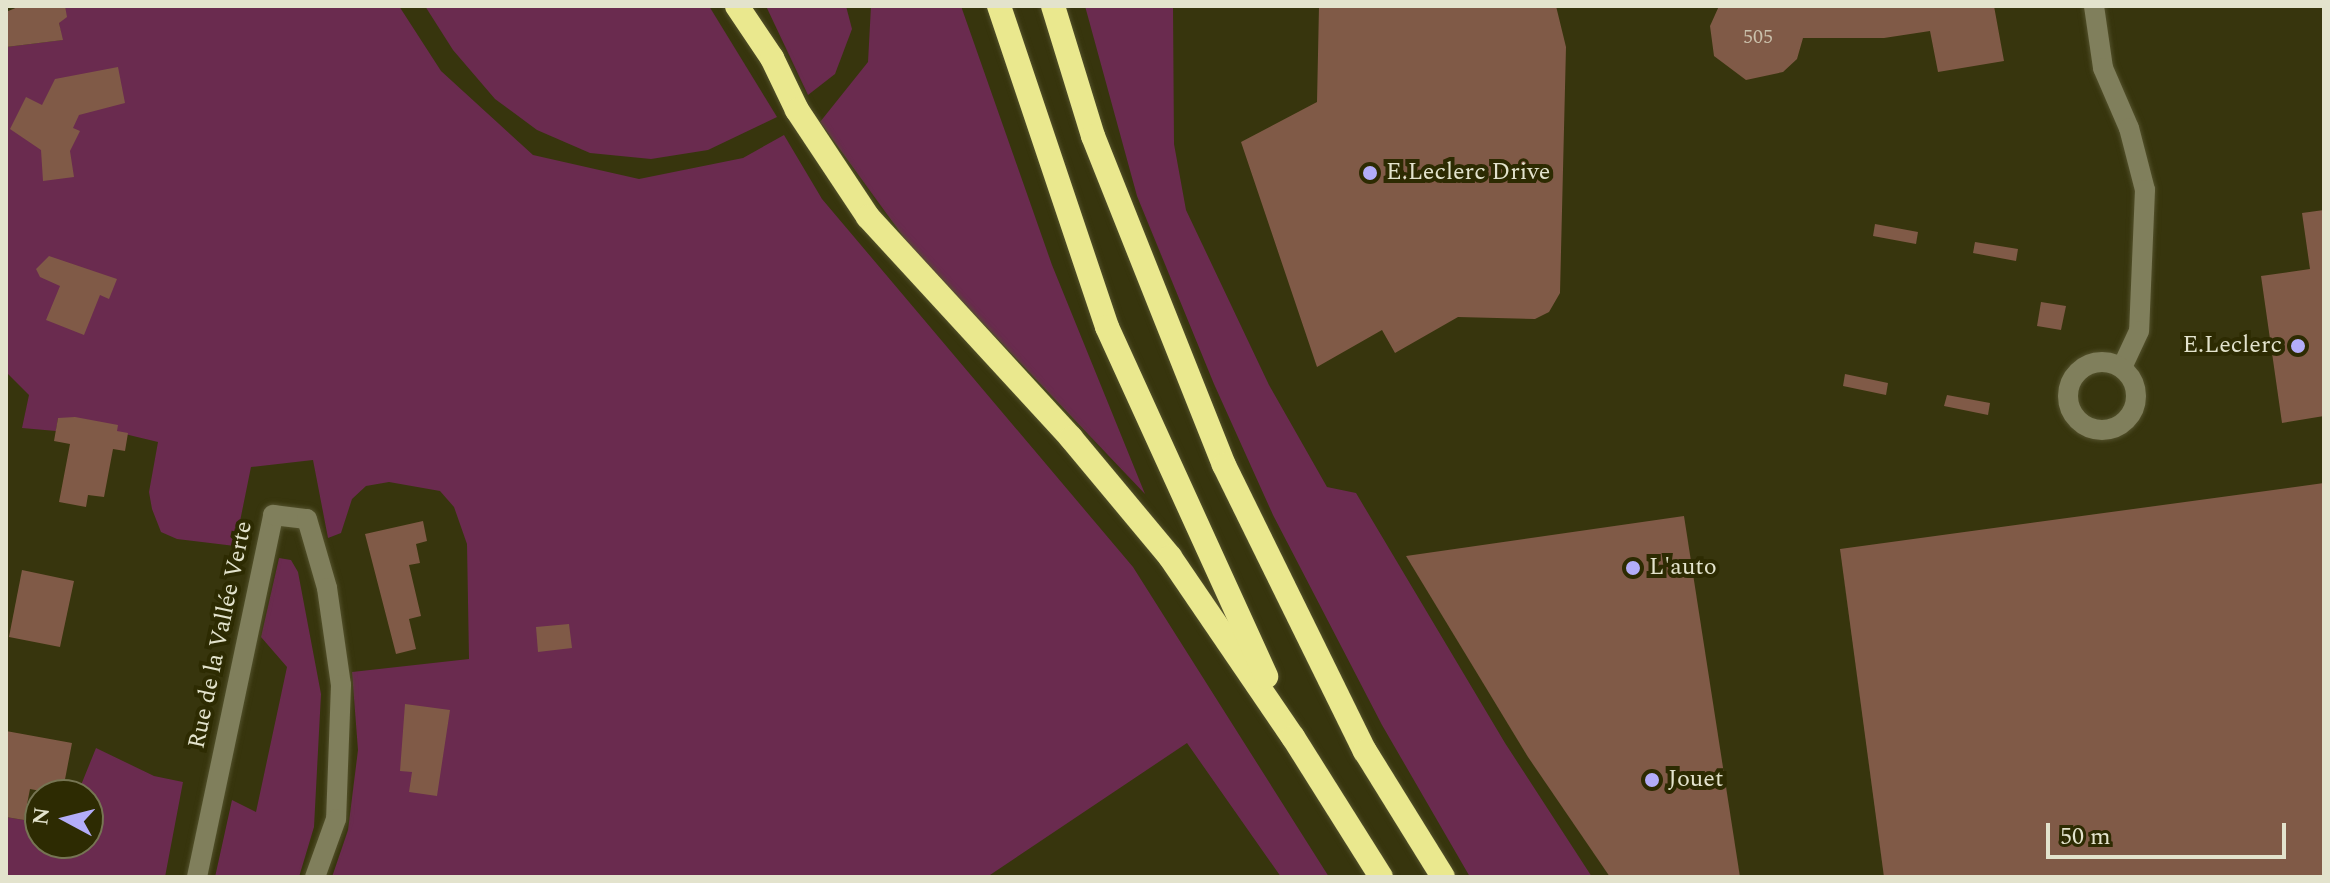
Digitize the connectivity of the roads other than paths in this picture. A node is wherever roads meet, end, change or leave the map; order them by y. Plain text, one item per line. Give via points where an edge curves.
1 (737, 6) edge
2 (999, 6) edge
3 (1053, 6) edge
4 (2094, 6) edge
5 (2122, 367) dead end
6 (1293, 737) junction
7 (197, 877) edge
8 (315, 877) edge
9 (1381, 877) edge
10 (1443, 877) edge

1 - 6 highway via 868,217 1071,438 1170,557
2 - 6 highway via 1107,327
3 - 10 highway via 1093,136 1224,465 1365,751
4 - 5 street via 2103,68 2129,128 2145,190 2139,331
6 - 9 highway
7 - 8 street, Rue de la Vallée Verte via 273,515 307,519 327,588 341,685 336,819

